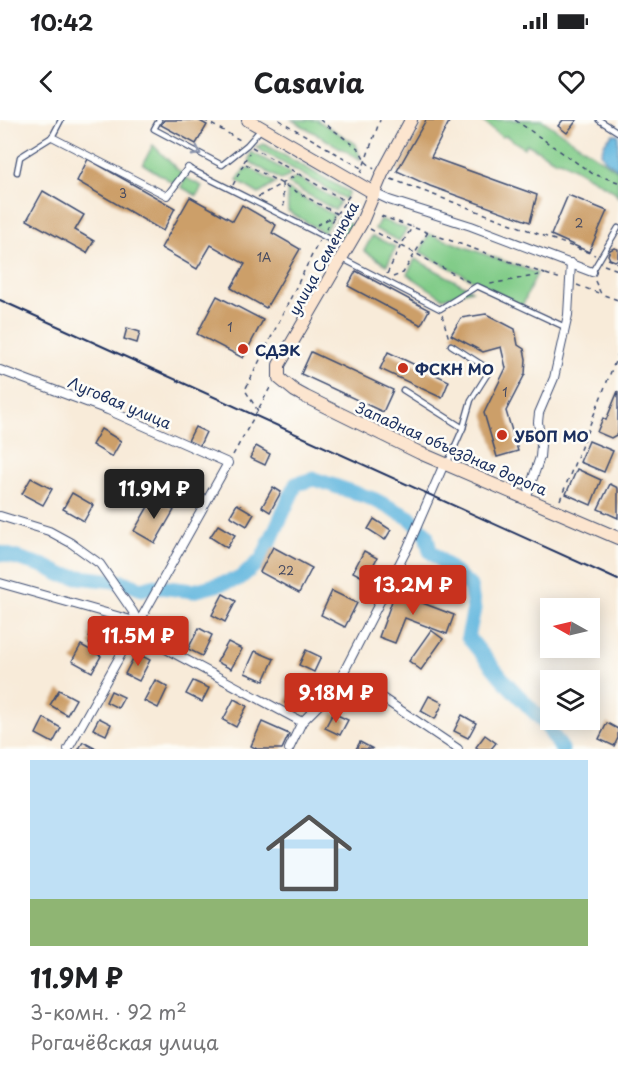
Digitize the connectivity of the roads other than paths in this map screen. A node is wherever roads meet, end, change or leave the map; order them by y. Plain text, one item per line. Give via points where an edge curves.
1 (61, 120) edge
2 (159, 120) edge
3 (248, 120) edge
4 (411, 120) edge
5 (599, 120) edge
6 (262, 128) junction
7 (618, 132) edge
8 (52, 136) junction
9 (188, 168) joint
10 (17, 172) dead end
11 (374, 193) junction
12 (618, 228) edge
13 (344, 253) junction
14 (571, 263) junction
15 (592, 272) joint
16 (565, 327) junction
17 (452, 345) road end
18 (0, 370) edge
19 (275, 382) joint
20 (403, 390) dead end
21 (463, 428) junction
22 (446, 464) junction
23 (526, 499) junction
24 (0, 516) edge
25 (618, 538) edge
26 (0, 583) edge
27 (138, 622) junction
28 (335, 689) junction
29 (302, 722) junction
30 (68, 749) edge
31 (289, 749) edge
32 (458, 749) edge

1 - 8 lane
2 -> 6 lane via 154,129 222,165 250,146
3 - 6 main road
4 - 11 main road, улица Семенюка
5 - 7 lane
6 - 11 main road
8 - 9 street via 167,195
8 - 10 lane via 20,157
9 - 13 lane via 322,235
11 - 13 main road, улица Семенюка
11 - 14 street
12 - 15 lane
13 - 16 lane via 384,280 441,309 477,286
13 - 19 main road, улица Семенюка via 279,365
14 - 15 street
14 - 16 street
16 - 23 street via 554,378 539,412 542,445
17 - 21 lane via 490,370 471,400
18 - 27 street, Луговая улица via 108,410 228,463
19 - 22 main road, Западная объездная дорога
20 - 21 lane
21 - 22 lane
22 - 23 main road, Западная объездная дорога
22 - 28 street
23 - 25 main road, Западная объездная дорога
24 - 27 street via 49,531 100,564
26 - 27 street
27 - 29 street via 153,642
27 - 30 street
28 - 29 street
28 - 32 street via 372,691
29 - 31 street

